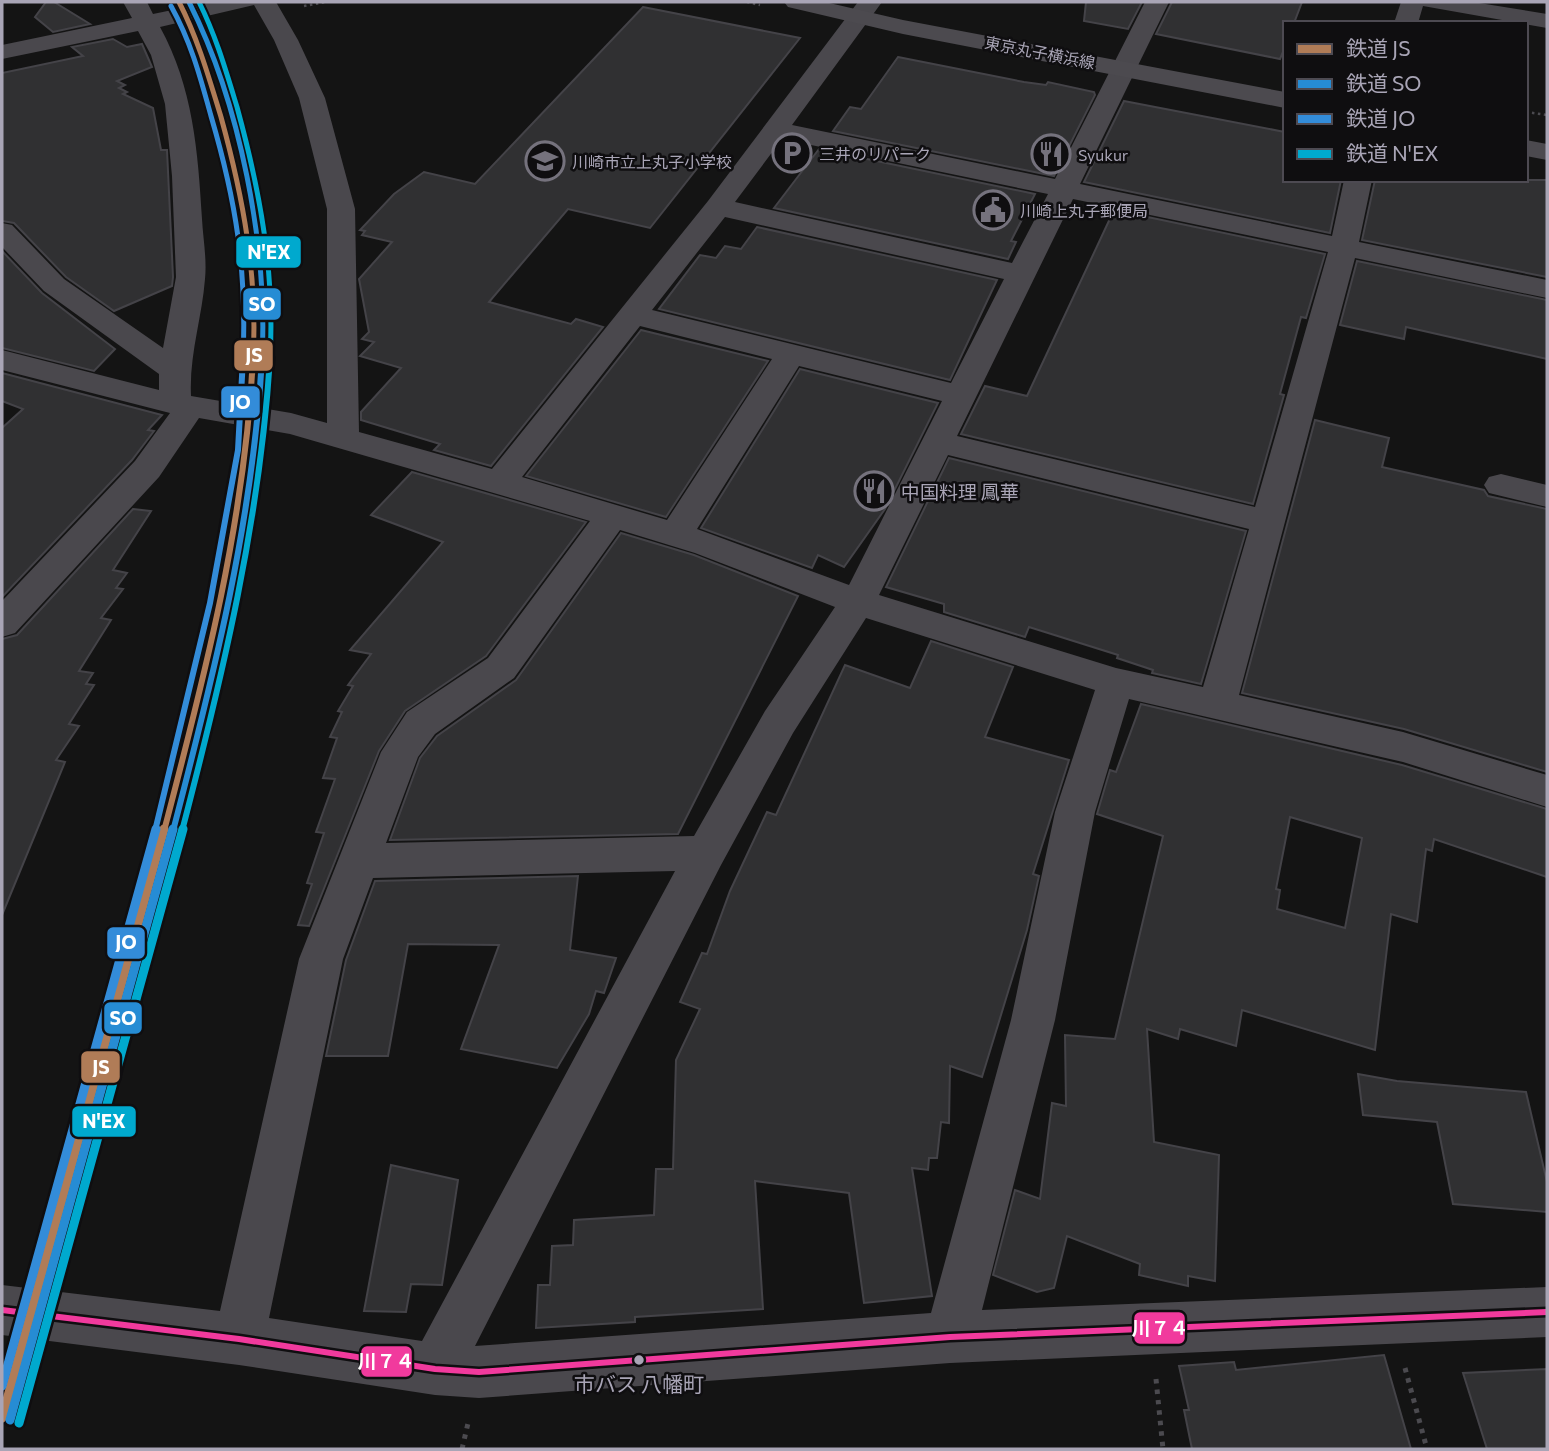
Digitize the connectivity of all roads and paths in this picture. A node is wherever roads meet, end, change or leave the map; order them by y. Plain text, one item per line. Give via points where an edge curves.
1 (244, 2) edge
2 (264, 2) edge
3 (796, 2) edge
4 (884, 2) edge
5 (1157, 2) edge
6 (1413, 2) edge
7 (1432, 2) edge
8 (865, 10) edge
9 (140, 12) edge
10 (1407, 21) edge
11 (1547, 21) edge
12 (2, 52) edge
13 (1129, 59) junction
14 (1283, 79) edge
15 (1283, 99) edge
16 (1528, 112) edge
17 (1547, 115) edge
18 (1528, 126) edge
19 (778, 130) junction
20 (1547, 130) edge
21 (1528, 148) edge
22 (1547, 152) edge
23 (1358, 182) edge
24 (1063, 190) junction
25 (719, 207) junction
26 (2, 231) edge
27 (1344, 246) junction
28 (1021, 274) junction
29 (1547, 289) edge
30 (634, 315) junction
31 (791, 354) junction
32 (2, 360) edge
33 (180, 394) junction
34 (961, 396) junction
35 (343, 440) junction
36 (938, 442) junction
37 (500, 482) junction
38 (1501, 485) dead end
39 (1547, 496) edge
40 (613, 514) junction
41 (1267, 522) junction
42 (676, 534) junction
43 (858, 603) junction
44 (2, 624) edge
45 (1116, 682) junction
46 (1217, 706) junction
47 (1547, 790) edge
48 (706, 853) junction
49 (360, 861) junction
50 (2, 1310) edge
51 (1547, 1312) edge
52 (1391, 1320) junction
53 (1152, 1329) junction
54 (950, 1337) junction
55 (239, 1339) junction
56 (435, 1369) junction
57 (1163, 1449) edge
58 (1427, 1449) edge

1 - 9 street
2 - 35 street via 312,98 341,209
3 - 8 main road, 東京丸子横浜線
4 - 13 main road, 東京丸子横浜線
5 - 13 street
6 - 10 street
7 - 11 street
8 - 13 main road, 東京丸子横浜線
8 - 19 street
9 - 12 street
9 - 33 street via 163,55 178,104 186,176 191,277
13 - 14 main road, 東京丸子横浜線
13 - 15 main road, 東京丸子横浜線
13 - 24 street
16 - 17 path
18 - 20 main road
19 - 24 street
19 - 25 street
21 - 22 main road
23 - 27 street
24 - 27 street
24 - 28 street
25 - 28 street
25 - 30 street
26 - 33 street via 54,285
27 - 29 street
27 - 41 street
28 - 34 street
30 - 31 street
30 - 37 street
31 - 34 street
31 - 42 street
32 - 33 street
33 - 35 street
33 - 44 street via 147,469
34 - 36 street
35 - 37 street
36 - 41 street
36 - 43 street
37 - 40 street
38 - 39 street
40 - 42 street
40 - 49 street via 501,668 421,723 401,752
41 - 46 street
42 - 43 street
43 - 45 street
43 - 48 street via 779,722
45 - 46 street
45 - 54 street via 1075,812 1033,1020
46 - 47 street via 1404,747
48 - 49 street
48 - 56 street
49 - 55 street via 321,959
50 - 55 street
51 - 52 street
52 - 53 street
52 - 58 path
53 - 54 street
53 - 57 path
54 - 56 street via 479,1372
55 - 56 street

